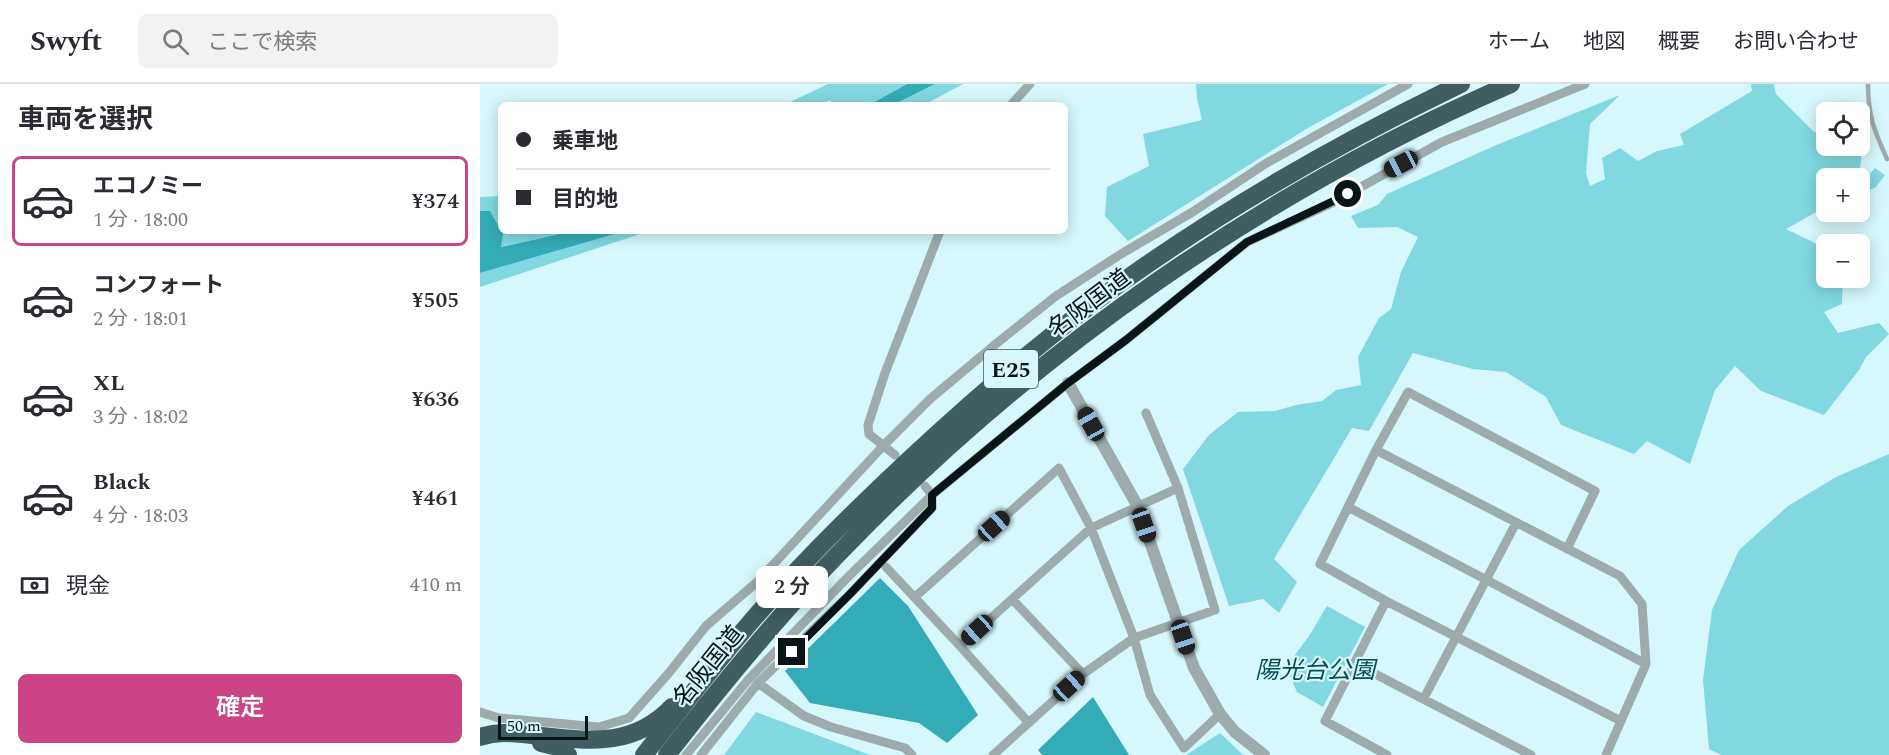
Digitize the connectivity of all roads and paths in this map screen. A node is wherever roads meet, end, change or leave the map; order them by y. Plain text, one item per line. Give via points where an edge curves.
1 (1030, 84) edge
2 (1407, 84) edge
3 (1461, 84) edge
4 (1511, 84) edge
5 (1528, 84) edge
6 (1585, 84) edge
7 (1868, 84) edge
8 (1014, 102) edge
9 (1413, 129) junction
10 (1887, 159) dead end
11 (939, 234) edge
12 (1068, 383) junction
13 (1146, 413) dead end
14 (883, 446) junction
15 (1376, 450) junction
16 (895, 454) dead end
17 (887, 480) junction
18 (925, 486) dead end
19 (1178, 488) junction
20 (932, 495) junction
21 (1137, 505) junction
22 (1348, 507) junction
23 (1516, 523) junction
24 (1091, 528) junction
25 (1567, 549) junction
26 (886, 567) dead end
27 (1487, 579) junction
28 (915, 597) junction
29 (1012, 599) junction
30 (1386, 601) junction
31 (1178, 621) junction
32 (1457, 636) junction
33 (1134, 638) junction
34 (960, 646) junction
35 (1354, 663) junction
36 (1646, 664) junction
37 (1083, 674) junction
38 (758, 683) junction
39 (1424, 698) junction
40 (480, 712) edge
41 (1220, 714) junction
42 (1621, 721) junction
43 (1029, 723) junction
44 (480, 726) edge
45 (501, 732) junction
46 (480, 737) edge
47 (480, 745) edge
48 (1520, 753) edge
49 (568, 755) edge
50 (644, 755) edge
51 (667, 755) edge
52 (686, 755) edge
53 (701, 755) edge
54 (912, 755) edge
55 (993, 755) edge
56 (1264, 755) edge
57 (1387, 755) edge
58 (1532, 755) edge
59 (1606, 755) edge

1 - 8 street
2 - 14 street via 1265,164 1056,296 930,399
3 - 17 highway, 名阪国道 / E25 via 1279,181 1132,275 998,380
4 - 9 highway, 名阪国道 / E25
5 - 9 highway
6 - 12 street via 1442,142 1332,203 1247,242
7 - 10 lane via 1872,125
9 - 51 highway, 名阪国道 / E25 via 1344,165 1208,247 1080,338 1012,393 846,546 743,659
11 - 14 street via 868,425 869,434
12 - 20 street
12 - 21 street
13 - 19 street
14 - 16 street
14 - 40 street via 757,582 706,626 629,718 598,727 499,718
15 - 22 street
15 - 23 street
15 - 25 street via 1408,392 1594,491
17 - 45 highway via 839,520 655,722 610,739
17 - 50 highway, 名阪国道 / E25 via 778,590
18 - 20 street
19 - 21 street
19 - 31 street via 1215,610
20 - 38 street via 932,508
20 - 52 street via 754,673
21 - 24 street
21 - 31 street
22 - 27 street
22 - 30 street via 1320,564
23 - 25 street
23 - 27 street
24 - 28 street via 1059,468
24 - 29 street
24 - 33 street
25 - 36 street via 1620,576 1642,604
26 - 28 street
27 - 32 street
27 - 36 street
28 - 34 street
29 - 34 street
29 - 37 street
30 - 32 street
30 - 35 street
31 - 33 street
31 - 41 street via 1194,669
32 - 39 street
32 - 42 street
33 - 37 street
33 - 41 street via 1150,695 1184,748
34 - 43 street
35 - 39 street
35 - 57 street via 1325,721
36 - 42 street
37 - 43 street
38 - 53 street
38 - 54 street via 804,716 905,748
39 - 48 street
41 - 56 street
42 - 59 street
43 - 55 street
44 - 45 highway
45 - 46 highway
47 - 49 highway via 510,739 549,744
48 - 58 street

